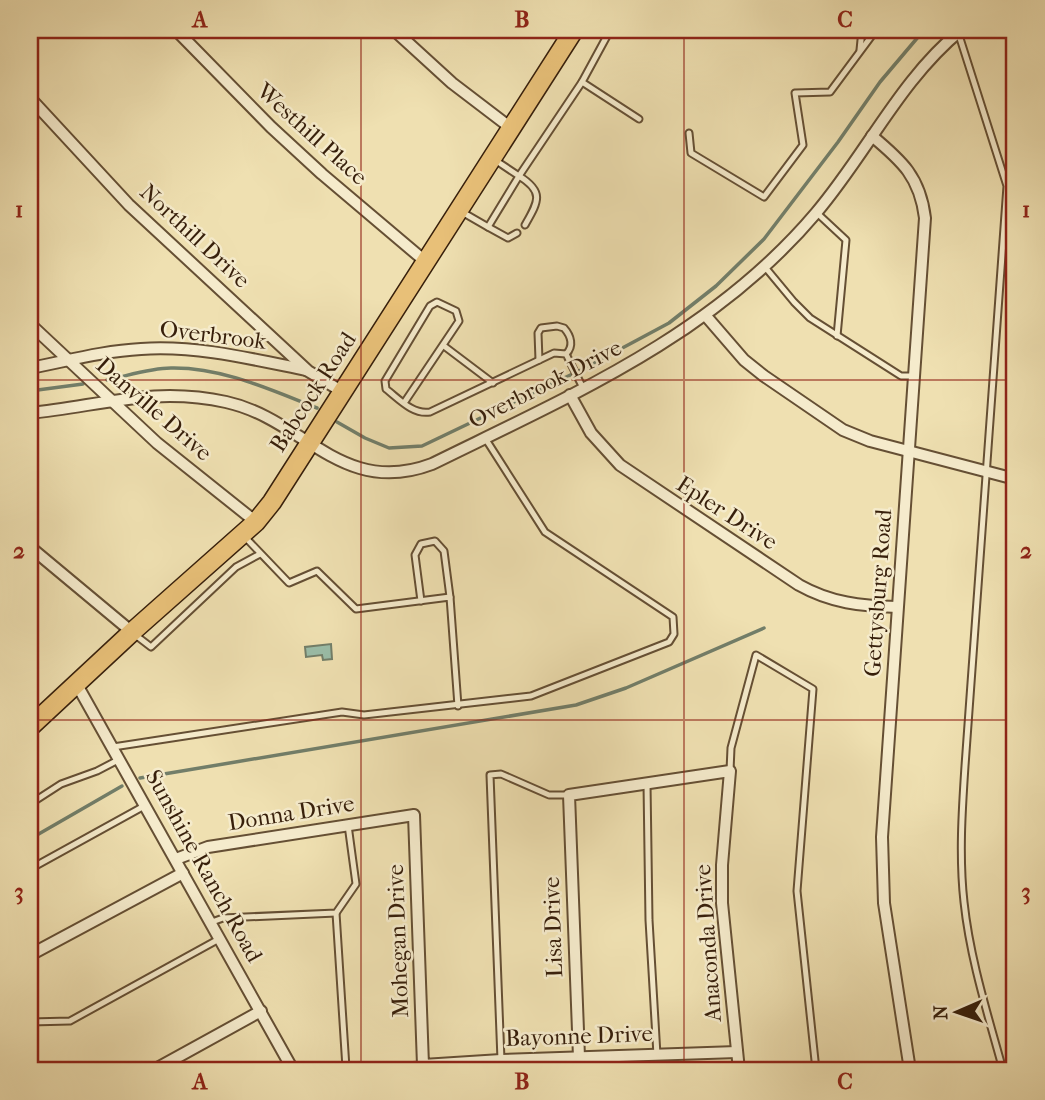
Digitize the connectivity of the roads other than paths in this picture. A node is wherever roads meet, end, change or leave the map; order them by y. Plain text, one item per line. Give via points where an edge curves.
1 (176, 30) edge
2 (394, 30) edge
3 (574, 30) edge
4 (614, 30) edge
5 (862, 30) edge
6 (876, 30) edge
7 (959, 31) edge
8 (860, 53) junction
9 (582, 82) junction
10 (30, 98) edge
11 (639, 119) dead end
12 (511, 128) junction
13 (689, 133) dead end
14 (872, 136) junction
15 (492, 158) junction
16 (519, 176) junction
17 (460, 210) junction
18 (817, 213) junction
19 (525, 225) dead end
20 (488, 227) junction
21 (517, 233) dead end
22 (426, 261) junction
23 (765, 267) junction
24 (706, 316) junction
25 (30, 324) edge
26 (837, 336) junction
27 (444, 346) junction
28 (568, 356) junction
29 (66, 359) junction
30 (539, 360) junction
31 (30, 368) edge
32 (309, 371) junction
33 (915, 377) junction
34 (493, 383) junction
35 (581, 383) junction
36 (342, 392) junction
37 (570, 395) junction
38 (110, 401) junction
39 (404, 402) junction
40 (30, 413) edge
41 (485, 438) junction
42 (309, 443) junction
43 (909, 452) junction
44 (987, 472) junction
45 (1015, 479) edge
46 (256, 522) junction
47 (242, 534) junction
48 (30, 547) edge
49 (260, 554) junction
50 (450, 597) junction
51 (421, 601) junction
52 (897, 607) junction
53 (132, 632) junction
54 (76, 683) junction
55 (458, 706) junction
56 (30, 727) edge
57 (113, 747) junction
58 (120, 759) junction
59 (730, 771) junction
60 (647, 783) junction
61 (569, 795) junction
62 (30, 804) edge
63 (146, 805) junction
64 (414, 815) joint
65 (348, 825) junction
66 (176, 859) junction
67 (30, 869) edge
68 (183, 873) junction
69 (336, 913) junction
70 (211, 922) junction
71 (220, 939) junction
72 (30, 955) edge
73 (261, 1011) junction
74 (30, 1022) edge
75 (737, 1052) junction
76 (657, 1055) junction
77 (579, 1057) junction
78 (501, 1060) junction
79 (423, 1065) junction
80 (346, 1068) junction
81 (153, 1070) edge
82 (293, 1070) edge
83 (320, 1070) edge
84 (739, 1070) edge
85 (816, 1070) edge
86 (910, 1070) edge
87 (1003, 1070) edge

1 - 22 street, Westhill Place via 281,137
2 - 12 street
3 - 12 main road, Babcock Road
4 - 9 lane
5 - 8 lane
6 - 8 lane
7 - 14 street, Overbrook Drive via 922,66
7 - 44 lane via 1007,186
8 - 13 lane via 830,92 795,93 803,145 764,197 691,153
9 - 11 lane
9 - 16 lane
10 - 32 street, Northill Drive via 129,205
12 - 15 main road, Babcock Road
14 - 18 street, Overbrook Drive
14 - 33 street, Gettysburg Road via 908,169 923,203
15 - 16 lane
15 - 17 main road, Babcock Road
16 - 19 lane via 536,192 535,208
16 - 20 lane
17 - 20 lane
17 - 22 main road, Babcock Road
18 - 23 street, Overbrook Drive
18 - 26 lane via 846,240
20 - 21 lane via 508,239
22 - 36 main road, Babcock Road
23 - 24 street, Overbrook Drive
23 - 26 lane via 793,302
24 - 35 street, Overbrook Drive via 643,358
24 - 43 street via 744,360 843,430
25 - 29 street, Danville Drive
26 - 33 lane via 901,376
27 - 34 lane
27 - 39 lane
27 - 39 lane via 460,316 437,302 430,306 384,381 386,390
28 - 30 lane via 554,353
28 - 30 lane via 568,334 564,328 548,326 538,333
28 - 35 lane
29 - 31 street, Overbrook
29 - 32 street, Overbrook via 170,349
29 - 38 street, Danville Drive
30 - 34 lane
32 - 36 street, Northill Drive
33 - 43 street, Gettysburg Road
34 - 39 lane via 423,413
35 - 37 street, Overbrook Drive
36 - 42 main road, Babcock Road
37 - 41 street, Overbrook Drive
37 - 52 street, Epler Drive via 591,433 620,465 799,585 840,602
38 - 40 street, Overbrook Drive
38 - 42 street, Overbrook Drive via 160,394 228,402
38 - 46 street, Danville Drive
41 - 42 street, Overbrook Drive via 421,468 386,473 347,465
41 - 55 lane via 545,533 673,617 675,626 669,642 531,695
42 - 46 main road, Babcock Road
43 - 44 street
43 - 52 street, Gettysburg Road
44 - 45 street
44 - 87 lane via 962,856 969,938
46 - 47 main road, Babcock Road
47 - 49 lane
47 - 53 main road, Babcock Road
48 - 53 street
49 - 51 lane via 289,583 317,571 356,609
49 - 53 lane via 236,567 150,647
50 - 51 lane
50 - 51 lane via 444,551 435,541 421,544 415,555
50 - 55 lane
52 - 86 street, Gettysburg Road via 882,837 884,903
53 - 54 main road, Babcock Road
54 - 56 main road, Babcock Road
54 - 57 street, Sunshine Ranch Road
55 - 57 lane via 364,715 342,712
57 - 58 street, Sunshine Ranch Road
58 - 62 lane via 61,783
58 - 63 street, Sunshine Ranch Road
59 - 60 street
59 - 75 street, Anaconda Drive via 722,904
59 - 85 lane via 731,748 757,655 813,689 797,891
60 - 61 street
60 - 76 lane
61 - 77 street, Lisa Drive
61 - 78 lane via 549,795 501,774 490,775
63 - 66 street, Sunshine Ranch Road
63 - 67 lane
64 - 65 street, Donna Drive
64 - 79 street, Mohegan Drive
65 - 66 street, Donna Drive via 208,847
65 - 69 lane via 356,884
66 - 68 street, Sunshine Ranch Road
68 - 70 street, Sunshine Ranch Road
68 - 72 street
69 - 70 lane
69 - 80 lane
70 - 71 street, Sunshine Ranch Road
71 - 73 street, Sunshine Ranch Road
71 - 74 lane via 70,1021
73 - 81 street
73 - 82 street, Sunshine Ranch Road
75 - 76 street, Bayonne Drive
75 - 84 street, Anaconda Drive
76 - 77 street, Bayonne Drive
77 - 78 street, Bayonne Drive
78 - 79 street, Bayonne Drive
79 - 80 lane
80 - 83 lane

